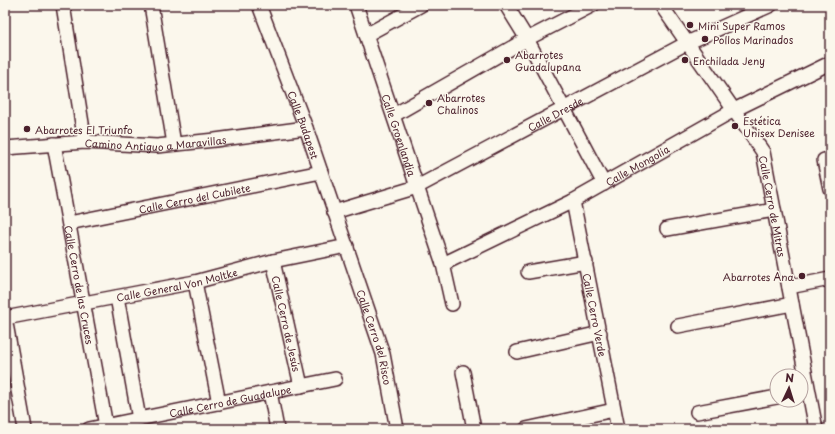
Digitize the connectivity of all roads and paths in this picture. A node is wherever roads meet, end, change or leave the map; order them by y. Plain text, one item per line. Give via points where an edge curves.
1 (63, 5) edge
2 (151, 5) edge
3 (259, 5) edge
4 (356, 5) edge
5 (421, 5) edge
6 (506, 5) edge
7 (593, 5) edge
8 (661, 5) edge
9 (771, 5) edge
10 (366, 35) junction
11 (527, 39) junction
12 (687, 43) junction
13 (830, 63) edge
14 (564, 109) junction
15 (734, 110) junction
16 (394, 115) junction
17 (306, 128) junction
18 (85, 142) junction
19 (54, 144) junction
20 (174, 144) junction
21 (5, 148) edge
22 (824, 160) dead end
23 (321, 172) junction
24 (604, 184) junction
25 (417, 187) junction
26 (830, 189) edge
27 (573, 201) junction
28 (774, 210) junction
29 (334, 212) junction
30 (69, 223) junction
31 (667, 229) dead end
32 (347, 246) junction
33 (273, 261) junction
34 (586, 262) junction
35 (443, 264) junction
36 (528, 272) dead end
37 (830, 279) edge
38 (194, 282) junction
39 (789, 286) junction
40 (117, 297) junction
41 (83, 302) junction
42 (452, 304) dead end
43 (792, 304) junction
44 (5, 318) edge
45 (678, 326) dead end
46 (600, 333) junction
47 (517, 352) dead end
48 (801, 368) edge
49 (463, 372) dead end
50 (335, 379) dead end
51 (301, 386) junction
52 (270, 392) junction
53 (769, 398) edge
54 (219, 403) junction
55 (809, 405) edge
56 (614, 410) junction
57 (697, 412) dead end
58 (139, 419) junction
59 (112, 426) edge
60 (25, 429) edge
61 (89, 429) edge
62 (277, 429) edge
63 (397, 429) edge
64 (474, 429) edge
65 (526, 429) edge
66 (618, 429) edge
67 (816, 429) edge

1 - 18 street
2 - 20 street
3 - 17 street, Calle Budapest
4 - 10 street, Calle Groenlandia
5 - 10 street
6 - 11 street
7 - 11 street
8 - 12 street, Calle Cerro de Mitras
9 - 12 street, Calle Dresde
10 - 16 street, Calle Groenlandia
11 - 14 street
11 - 16 street
12 - 14 street, Calle Dresde
12 - 15 street, Calle Cerro de Mitras
13 - 15 street, Calle Mongolia
14 - 24 street
14 - 25 street, Calle Dresde
15 - 24 street, Calle Mongolia
15 - 28 street, Calle Cerro de Mitras via 763,152
16 - 25 street, Calle Groenlandia
17 - 20 street, Camino Antiguo a Maravillas
17 - 23 street, Calle Budapest
18 - 19 street, Camino Antiguo a Maravillas
18 - 20 street, Camino Antiguo a Maravillas via 157,146
19 - 21 street, Camino Antiguo a Maravillas
19 - 30 street, Calle Cerro de las Cruces
22 - 26 street
23 - 29 street, Calle Budapest
23 - 30 street, Calle Cerro del Cubilete
24 - 27 street, Calle Mongolia
25 - 29 street, Calle Dresde
25 - 35 street, Calle Groenlandia
27 - 34 street, Calle Cerro Verde
27 - 35 street, Calle Mongolia
28 - 31 street
28 - 39 street, Calle Cerro de Mitras
29 - 32 street, Calle Budapest
30 - 41 street, Calle Cerro de las Cruces
32 - 33 street, Calle General Von Moltke
32 - 63 street, Calle Cerro del Risco via 383,354
33 - 38 street, Calle General Von Moltke
33 - 51 street, Calle Cerro de Jesús
34 - 36 street
34 - 46 street, Calle Cerro Verde
35 - 42 street, Calle Groenlandia
37 - 39 street
38 - 40 street, Calle General Von Moltke
38 - 54 street
39 - 43 street, Calle Cerro de Mitras
40 - 41 street, Calle General Von Moltke
40 - 58 street
41 - 44 street, Calle General Von Moltke
41 - 59 street, Calle Cerro de las Cruces
43 - 45 street
43 - 48 street, Calle Cerro de Mitras
44 - 60 street
46 - 47 street
46 - 56 street, Calle Cerro Verde
49 - 64 street
50 - 51 street, Calle Cerro de Guadalupe
51 - 52 street, Calle Cerro de Guadalupe
52 - 54 street, Calle Cerro de Guadalupe
52 - 62 street
53 - 57 street
54 - 58 street, Calle Cerro de Guadalupe
55 - 67 street, Calle Cerro de Mitras
56 - 65 street
56 - 66 street, Calle Cerro Verde
58 - 59 street, Calle Cerro de Guadalupe
59 - 61 street, Calle Cerro de Guadalupe

